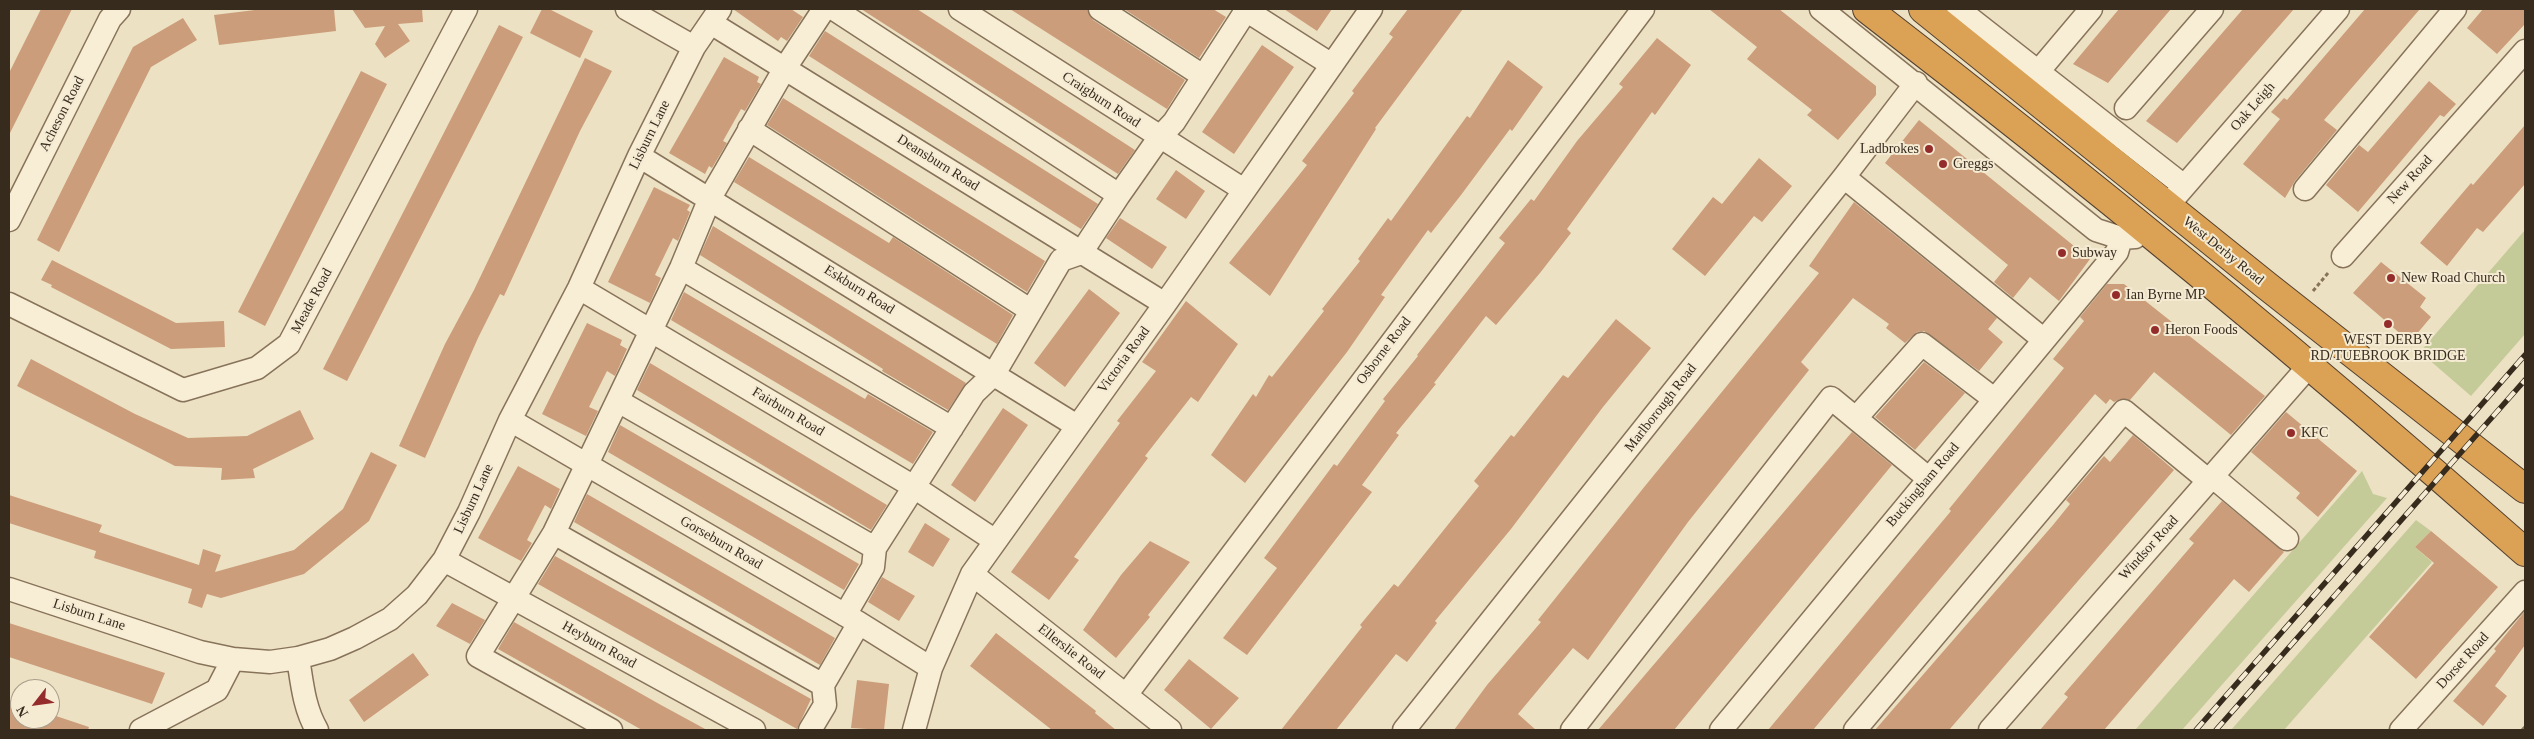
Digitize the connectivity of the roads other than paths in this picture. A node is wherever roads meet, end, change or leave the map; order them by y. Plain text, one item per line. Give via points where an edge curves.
1 (119, 9) edge
2 (466, 9) edge
3 (627, 9) edge
4 (824, 9) edge
5 (834, 9) edge
6 (960, 9) edge
7 (1100, 9) edge
8 (1246, 9) edge
9 (1371, 9) edge
10 (1643, 9) edge
11 (1821, 9) edge
12 (1867, 9) edge
13 (1923, 9) edge
14 (1958, 9) edge
15 (2091, 9) edge
16 (2212, 9) edge
17 (2338, 9) edge
18 (2455, 9) edge
19 (715, 16) edge
20 (694, 47) junction
21 (2525, 51) edge
22 (1332, 65) junction
23 (786, 68) junction
24 (2037, 73) junction
25 (1203, 76) junction
26 (1916, 83) junction
27 (2126, 108) dead end
28 (749, 129) junction
29 (1160, 138) junction
30 (639, 156) junction
31 (1844, 177) junction
32 (2305, 189) dead end
33 (1244, 190) junction
34 (1119, 195) junction
35 (2176, 196) junction
36 (710, 198) junction
37 (9, 220) edge
38 (2154, 236) junction
39 (2121, 238) junction
40 (1081, 253) junction
41 (2343, 256) road end
42 (681, 268) junction
43 (579, 288) junction
44 (9, 304) edge
45 (1165, 304) junction
46 (1030, 310) junction
47 (650, 330) junction
48 (2044, 340) junction
49 (2309, 366) junction
50 (994, 374) junction
51 (1994, 399) junction
52 (618, 401) junction
53 (1856, 418) junction
54 (510, 420) junction
55 (1077, 426) junction
56 (952, 428) junction
57 (587, 465) junction
58 (1928, 478) junction
59 (2211, 479) junction
60 (914, 487) junction
61 (2525, 489) edge
62 (554, 533) junction
63 (2287, 539) dead end
64 (994, 540) junction
65 (875, 548) junction
66 (2525, 552) edge
67 (444, 560) junction
68 (972, 574) junction
69 (9, 588) edge
70 (2525, 592) edge
71 (514, 599) junction
72 (852, 619) junction
73 (298, 658) junction
74 (233, 659) junction
75 (931, 668) junction
76 (823, 685) junction
77 (1126, 695) junction
78 (141, 730) edge
79 (317, 730) edge
80 (611, 730) edge
81 (754, 730) edge
82 (810, 730) edge
83 (914, 730) edge
84 (1170, 730) edge
85 (1404, 730) edge
86 (1572, 730) edge
87 (1721, 730) edge
88 (1856, 730) edge
89 (1990, 730) edge
90 (2401, 730) edge

1 - 37 street, Acheson Road via 110,19
2 - 44 street, Meade Road via 289,344 257,368 183,390
3 - 20 street
4 - 23 street
5 - 34 street
6 - 29 street, Craigburn Road
7 - 25 street
8 - 22 street
8 - 25 street
9 - 22 street, Victoria Road
10 - 77 street, Osborne Road
11 - 26 street
12 - 38 highway
13 - 35 highway, West Derby Road
14 - 24 street
15 - 24 street
16 - 27 street
17 - 35 street, Oak Leigh
18 - 32 street
19 - 20 street, Lisburn Lane
19 - 23 street, Deansburn Road
20 - 30 street, Lisburn Lane
21 - 41 street, New Road
22 - 33 street, Victoria Road
23 - 28 street
23 - 40 street, Deansburn Road
24 - 35 street
25 - 29 street
26 - 31 street, Marlborough Road
26 - 39 street via 2096,230
28 - 36 street
28 - 46 street
29 - 33 street, Craigburn Road
29 - 34 street
30 - 36 street, Eskburn Road
30 - 43 street, Lisburn Lane
31 - 48 street
31 - 85 street, Marlborough Road
33 - 45 street, Victoria Road
34 - 40 street
35 - 61 highway, West Derby Road via 2297,310
36 - 42 street
36 - 50 street, Eskburn Road
38 - 39 street
38 - 49 highway
39 - 48 street, Buckingham Road via 2117,252
40 - 45 street, Deansburn Road
40 - 46 street via 1061,260
42 - 47 street
42 - 56 street
43 - 47 street, Fairburn Road
43 - 54 street, Lisburn Lane
45 - 55 street, Victoria Road
46 - 50 street
47 - 52 street
47 - 60 street, Fairburn Road
48 - 51 street, Buckingham Road
49 - 59 street, Windsor Road
49 - 66 highway
50 - 55 street, Eskburn Road
50 - 56 street via 974,393
51 - 53 street via 1922,344
51 - 58 street, Buckingham Road
52 - 57 street
52 - 65 street
53 - 58 street
53 - 86 street via 1831,398
54 - 57 street, Gorseburn Road
54 - 67 street, Lisburn Lane
55 - 64 street, Victoria Road
56 - 60 street
57 - 62 street
57 - 72 street, Gorseburn Road
58 - 87 street, Buckingham Road
59 - 63 street
59 - 88 street via 2124,411
59 - 89 street, Windsor Road
60 - 64 street, Fairburn Road
60 - 65 street
62 - 71 street
62 - 76 street
64 - 68 street, Victoria Road
65 - 72 street via 873,567
67 - 71 street, Heyburn Road
67 - 73 street, Lisburn Lane via 417,595 390,619 330,649
68 - 75 street, Victoria Road
68 - 77 street, Ellerslie Road
69 - 74 street, Lisburn Lane via 200,652
70 - 90 street, Dorset Road
71 - 80 street via 478,656
71 - 81 street, Heyburn Road
72 - 75 street, Gorseburn Road
72 - 76 street
73 - 74 street, Lisburn Lane via 270,662
73 - 79 street via 304,697
74 - 78 street via 217,690
75 - 83 street, Victoria Road
76 - 82 street via 825,705
77 - 84 street, Ellerslie Road

